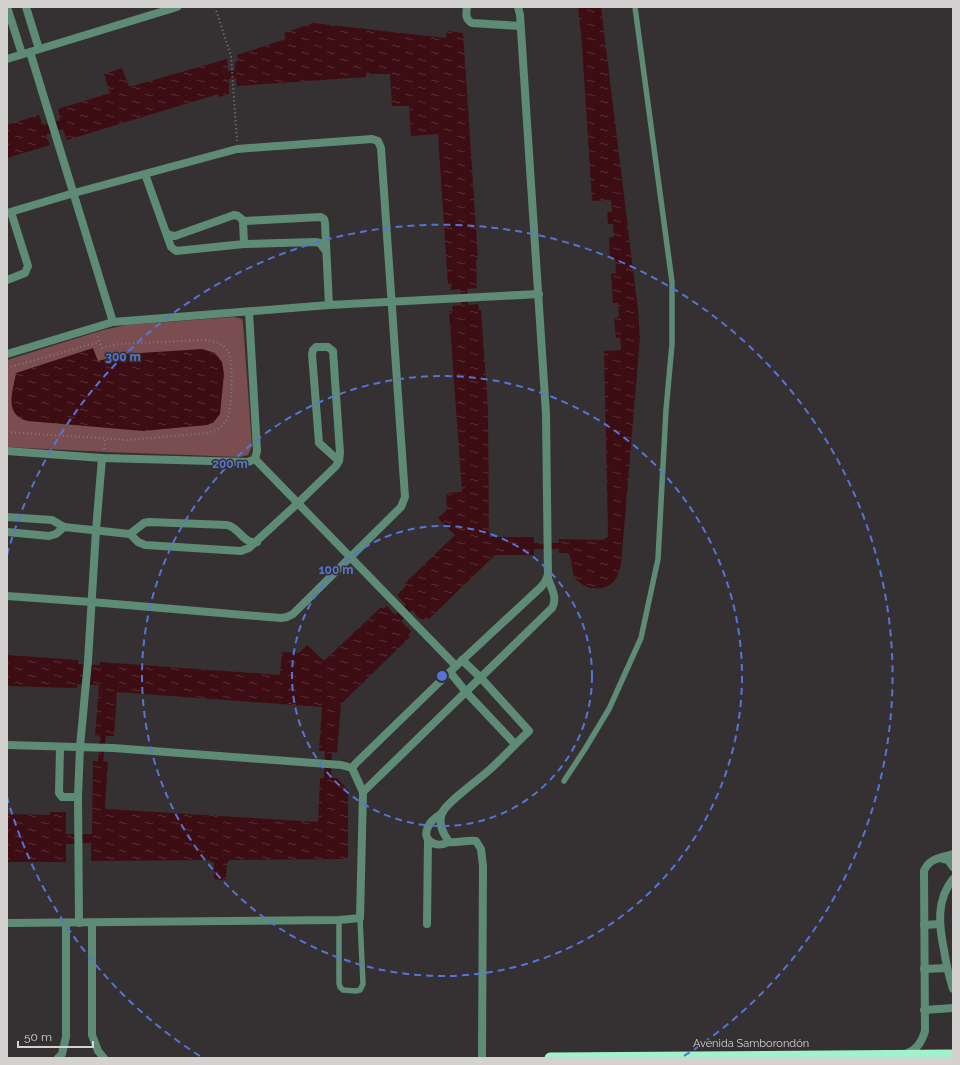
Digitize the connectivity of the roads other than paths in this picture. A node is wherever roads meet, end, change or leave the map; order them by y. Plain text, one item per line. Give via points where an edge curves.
1 (8, 7) edge
2 (26, 7) edge
3 (177, 7) edge
4 (466, 7) edge
5 (518, 7) edge
6 (635, 7) edge
7 (520, 26) junction
8 (39, 49) junction
9 (26, 53) junction
10 (7, 59) edge
11 (145, 174) junction
12 (74, 193) junction
13 (9, 212) edge
14 (242, 220) junction
15 (167, 233) junction
16 (244, 244) junction
17 (326, 250) junction
18 (7, 280) edge
19 (539, 294) junction
20 (392, 302) junction
21 (329, 306) junction
22 (249, 312) junction
23 (113, 322) junction
24 (7, 354) edge
25 (7, 450) edge
26 (102, 458) junction
27 (256, 459) junction
28 (339, 461) junction
29 (298, 503) junction
30 (7, 517) edge
31 (64, 528) junction
32 (96, 530) junction
33 (7, 532) edge
34 (130, 534) junction
35 (256, 542) junction
36 (350, 556) junction
37 (548, 574) junction
38 (7, 596) edge
39 (91, 602) junction
40 (462, 660) junction
41 (453, 669) junction
42 (481, 678) junction
43 (466, 692) junction
44 (515, 744) junction
45 (7, 745) edge
46 (60, 747) junction
47 (80, 747) junction
48 (352, 768) junction
49 (564, 781) dead end
50 (363, 792) junction
51 (78, 797) junction
52 (443, 812) junction
53 (428, 840) junction
54 (449, 842) junction
55 (953, 854) edge
56 (937, 858) junction
57 (953, 867) edge
58 (952, 879) edge
59 (360, 918) junction
60 (340, 920) junction
61 (7, 923) edge
62 (79, 923) junction
63 (92, 923) junction
64 (66, 924) junction
65 (427, 924) dead end
66 (940, 924) junction
67 (924, 925) junction
68 (947, 968) junction
69 (924, 969) junction
70 (953, 989) edge
71 (953, 1008) edge
72 (924, 1010) junction
73 (904, 1055) junction
74 (953, 1055) edge
75 (58, 1058) edge
76 (104, 1058) edge
77 (482, 1058) edge
78 (550, 1058) edge

1 - 9 street
2 - 8 street
3 - 8 street
4 - 7 street via 466,17 472,23
5 - 7 street
6 - 49 lane via 672,282 672,344 658,559 641,638 610,709
7 - 19 street
8 - 9 street
9 - 10 street
9 - 12 street via 48,110
11 - 12 street
11 - 15 street
11 - 20 street via 237,149 372,139 378,141 381,148
12 - 13 street
12 - 23 street
13 - 18 street via 28,266 25,273
14 - 15 street via 234,215 175,236 169,236
14 - 16 street
14 - 17 street via 321,217 325,223
15 - 16 street via 176,251
16 - 17 street via 316,242
17 - 21 street
19 - 20 street
19 - 37 street via 546,414
20 - 21 street
20 - 36 street via 405,497 401,507
21 - 22 street
22 - 23 street
22 - 27 street
23 - 24 street
25 - 26 street
26 - 27 street via 248,462
26 - 32 street
27 - 29 street
28 - 28 street via 333,351 328,347 316,347 312,354 319,443
28 - 29 street
29 - 35 street
29 - 36 street
30 - 31 street via 52,520
31 - 32 street
31 - 33 street via 49,536
32 - 34 street
32 - 39 street
34 - 35 street via 145,545 241,551
34 - 35 street via 149,522 227,525 236,528 248,541
36 - 39 street via 293,614 287,617
36 - 41 street via 419,628
37 - 40 street via 541,588
37 - 42 street via 555,598 552,608
38 - 39 street
39 - 47 street
40 - 41 street
40 - 42 street
41 - 43 street
41 - 48 street
42 - 43 street
42 - 44 street via 529,731
43 - 44 street
43 - 50 street
44 - 52 street
45 - 46 street
46 - 47 street
46 - 51 street via 59,793 62,797
47 - 48 street
47 - 51 street
48 - 50 street
50 - 59 street
51 - 62 street
52 - 53 street via 429,824 426,833
52 - 54 street via 440,822 442,832
53 - 54 street via 442,846
53 - 65 street
54 - 77 street via 476,841 481,848
55 - 56 street
56 - 57 street via 948,860
56 - 67 street via 930,862 924,871
58 - 66 street via 941,904
59 - 60 street
59 - 60 lane via 363,984 360,990 356,991 343,990 339,983
60 - 63 street
61 - 64 street
62 - 63 street
62 - 64 street
63 - 76 street via 92,1035 98,1051
64 - 75 street via 66,1037 62,1054
66 - 67 street
66 - 68 street
67 - 69 street
68 - 69 street
68 - 70 street
69 - 72 street
71 - 72 street
72 - 73 street via 923,1037 917,1048
73 - 74 highway, Avenida Samborondón
73 - 78 highway, Avenida Samborondón

